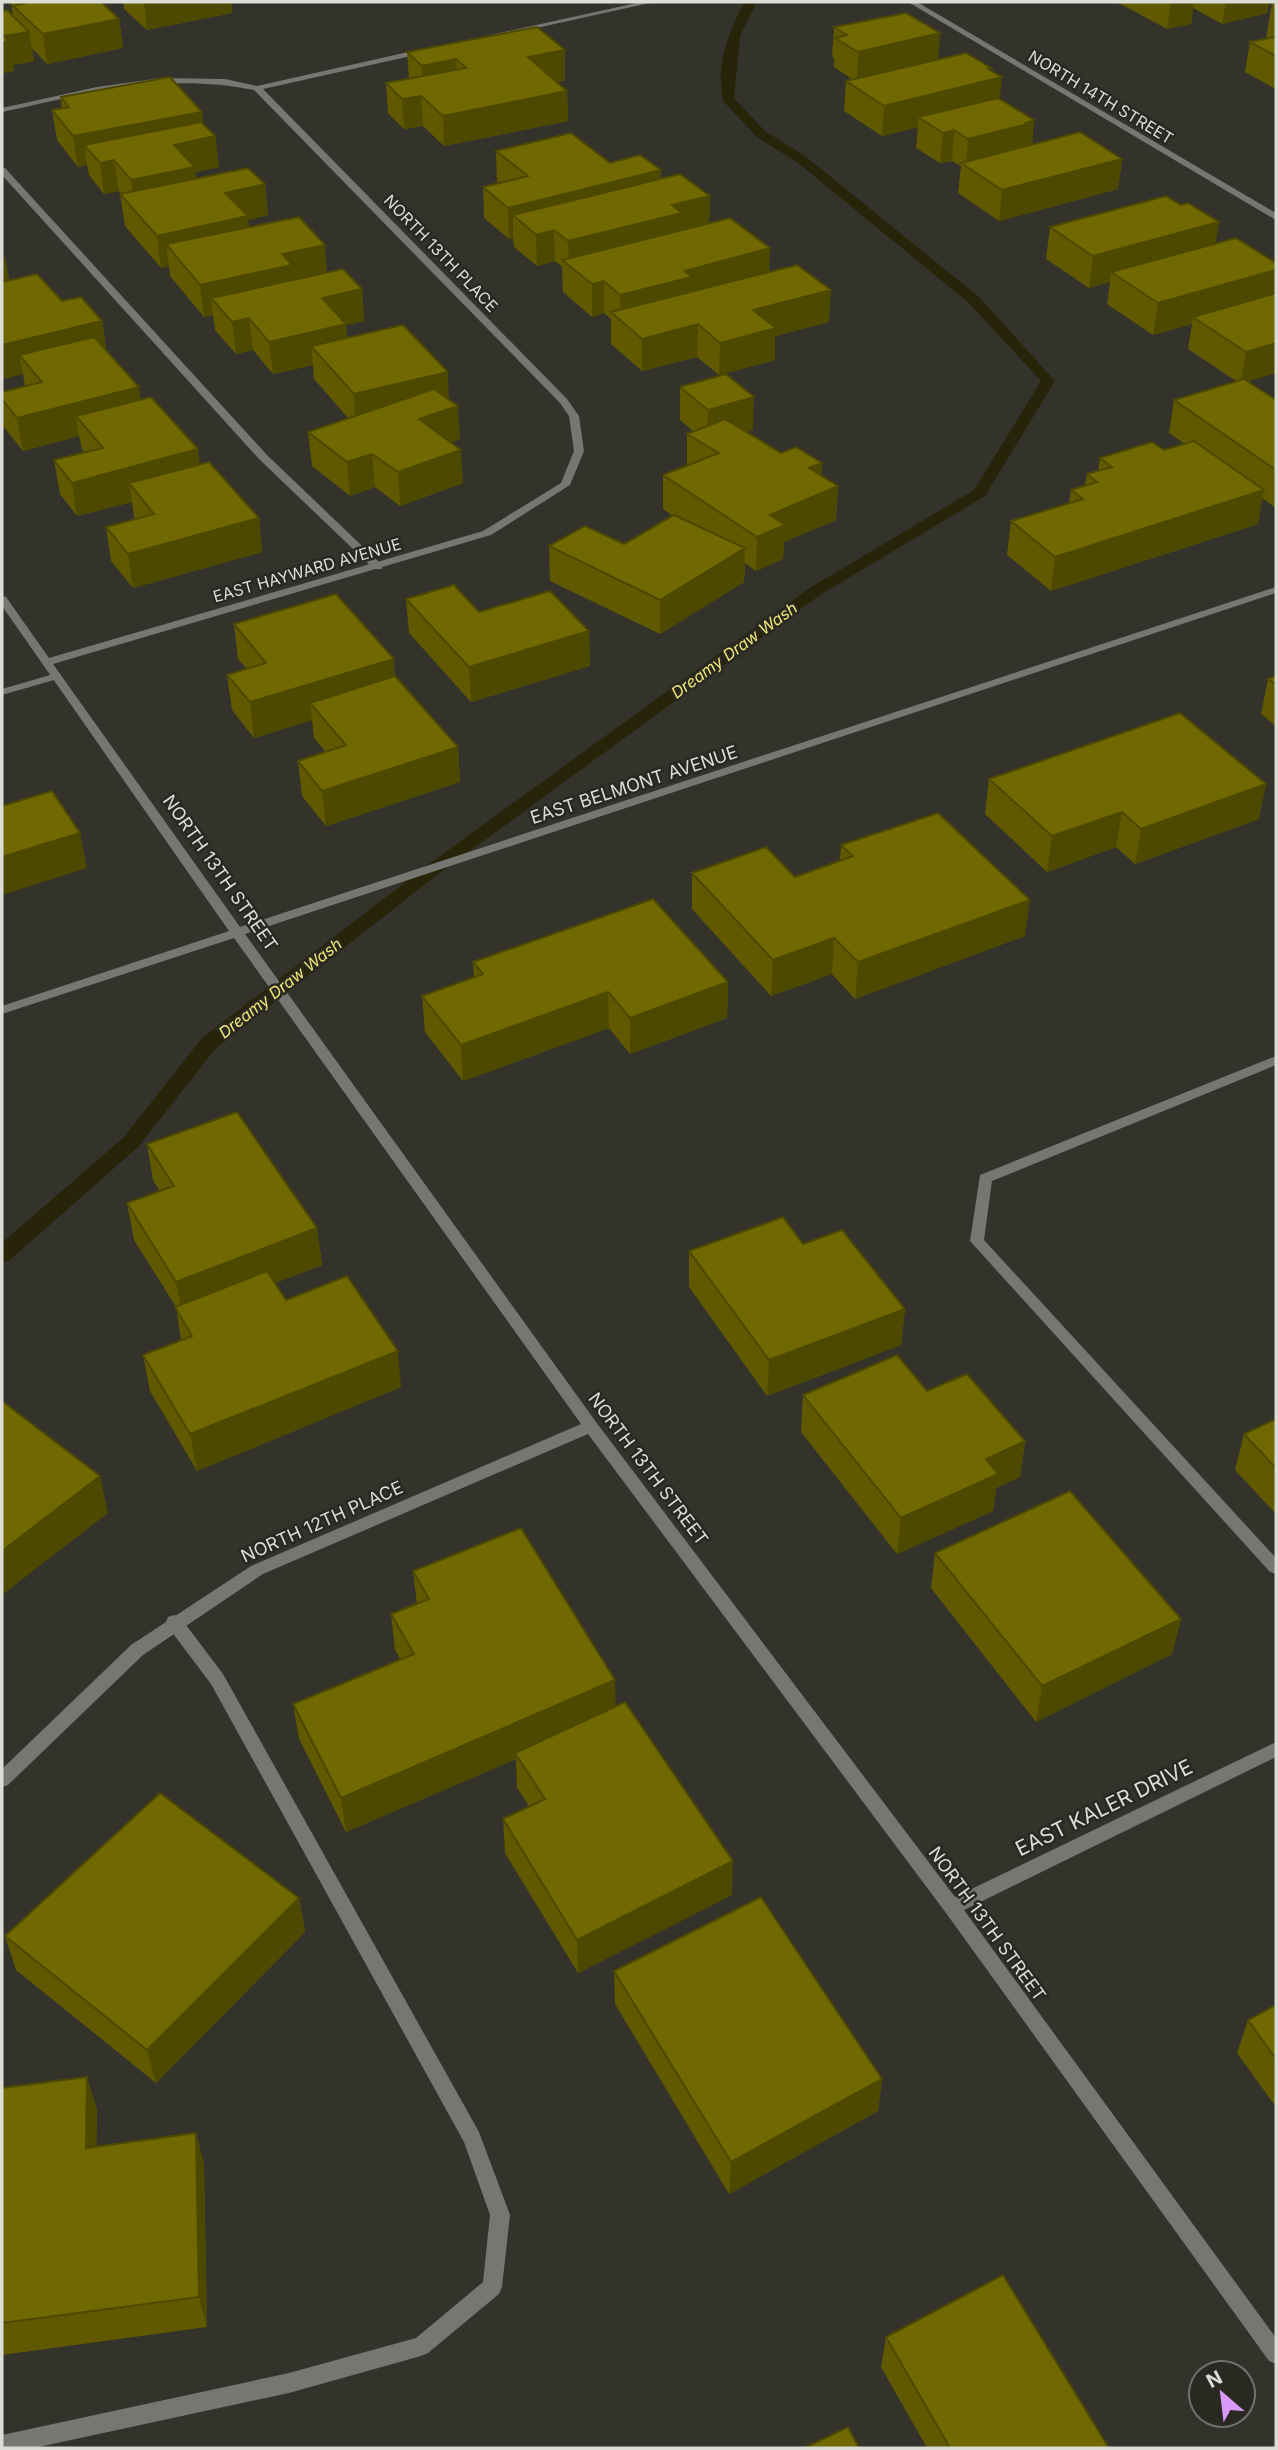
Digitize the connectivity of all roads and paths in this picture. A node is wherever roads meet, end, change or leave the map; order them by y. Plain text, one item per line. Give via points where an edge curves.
1 (650, 2) edge
2 (912, 2) edge
3 (469, 41) edge
4 (443, 47) edge
5 (257, 88) junction
6 (2, 110) edge
7 (2, 170) edge
8 (1276, 217) edge
9 (565, 485) joint
10 (378, 567) junction
11 (1276, 590) edge
12 (2, 599) edge
13 (47, 662) junction
14 (57, 676) junction
15 (2, 692) edge
16 (237, 931) junction
17 (2, 1010) edge
18 (1276, 1060) edge
19 (591, 1426) junction
20 (1276, 1568) edge
21 (174, 1622) junction
22 (1276, 1749) edge
23 (2, 1780) edge
24 (952, 1907) junction
25 (1276, 2354) edge
26 (2, 2445) edge

1 - 3 street
2 - 8 street, NORTH 14TH STREET
4 - 5 street
5 - 6 street, NORTH 13TH PLACE via 222,78 139,81
5 - 9 street, NORTH 13TH PLACE via 564,401 574,416 579,452
7 - 10 street via 263,457
9 - 10 street, EAST HAYWARD AVENUE via 487,533
10 - 13 street, EAST HAYWARD AVENUE
11 - 16 street, EAST BELMONT AVENUE
12 - 13 street, NORTH 13TH STREET
13 - 14 street, NORTH 13TH STREET
14 - 15 street
14 - 16 street, NORTH 13TH STREET
16 - 17 street, EAST BELMONT AVENUE
16 - 19 street, NORTH 13TH STREET
18 - 20 street via 985,1178 977,1241
19 - 21 street, NORTH 12TH PLACE via 257,1570
19 - 24 street, NORTH 13TH STREET
21 - 23 street, NORTH 12TH PLACE via 137,1650
21 - 26 street via 217,1679 472,2137 500,2215 492,2287 421,2346 289,2383
22 - 24 street, EAST KALER DRIVE
24 - 25 street, NORTH 13TH STREET

